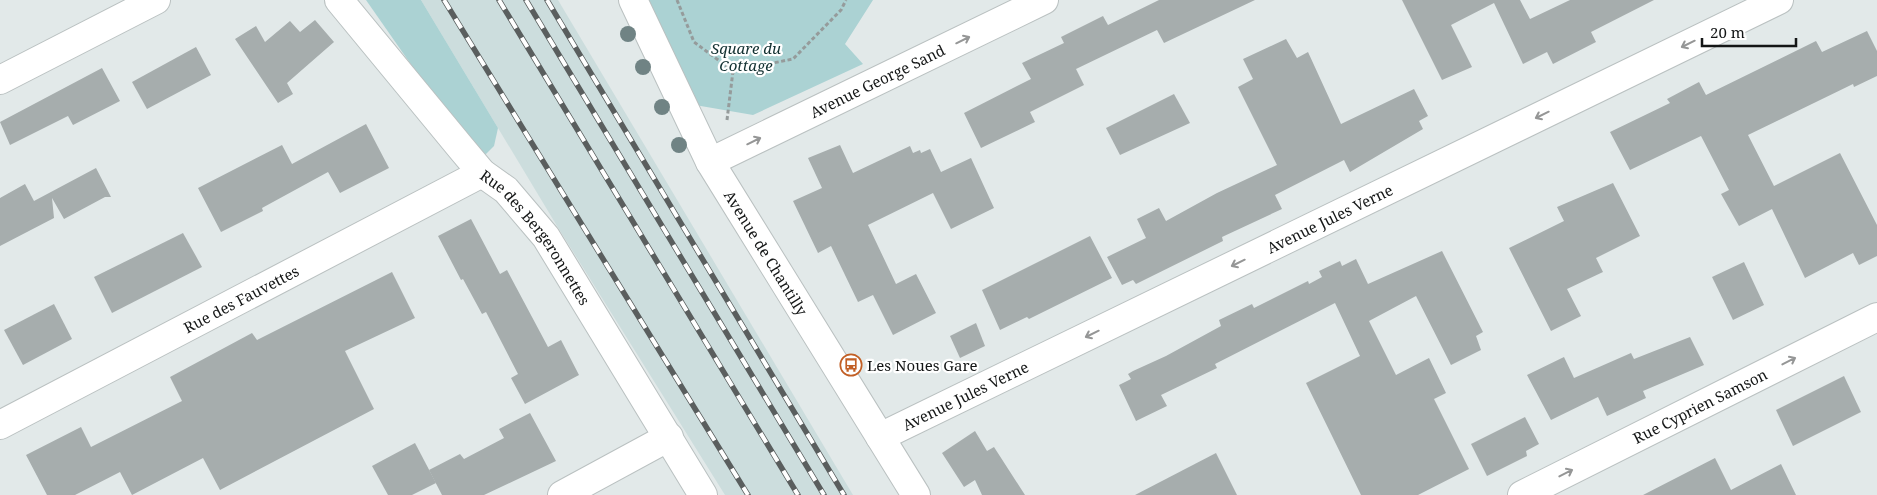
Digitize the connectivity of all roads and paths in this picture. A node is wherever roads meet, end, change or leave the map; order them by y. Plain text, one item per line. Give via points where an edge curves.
1 (156, 0) edge
2 (339, 0) edge
3 (633, 0) edge
4 (677, 0) edge
5 (846, 0) edge
6 (1044, 0) edge
7 (1779, 0) edge
8 (733, 71) junction
9 (0, 80) edge
10 (746, 144) junction
11 (710, 162) junction
12 (482, 173) junction
13 (1877, 317) edge
14 (0, 424) edge
15 (669, 437) junction
16 (880, 437) junction
17 (562, 495) edge
18 (703, 495) edge
19 (916, 495) edge
20 (1522, 495) edge

1 - 9 street
2 - 12 street, Rue des Bergeronnettes
3 - 11 street, Avenue de Chantilly
4 - 8 path via 694,42
5 - 8 path via 841,10 794,59
10 -> 6 street, Avenue George Sand
7 -> 16 street, Avenue Jules Verne
8 - 10 path via 727,122
10 - 11 street, Avenue George Sand
11 - 16 street, Avenue de Chantilly
12 - 14 street, Rue des Fauvettes
12 - 15 street, Rue des Bergeronnettes via 506,190 546,237
20 -> 13 street, Rue Cyprien Samson
15 - 17 street
15 - 18 street, Rue des Bergeronnettes
16 - 19 street, Avenue de Chantilly

